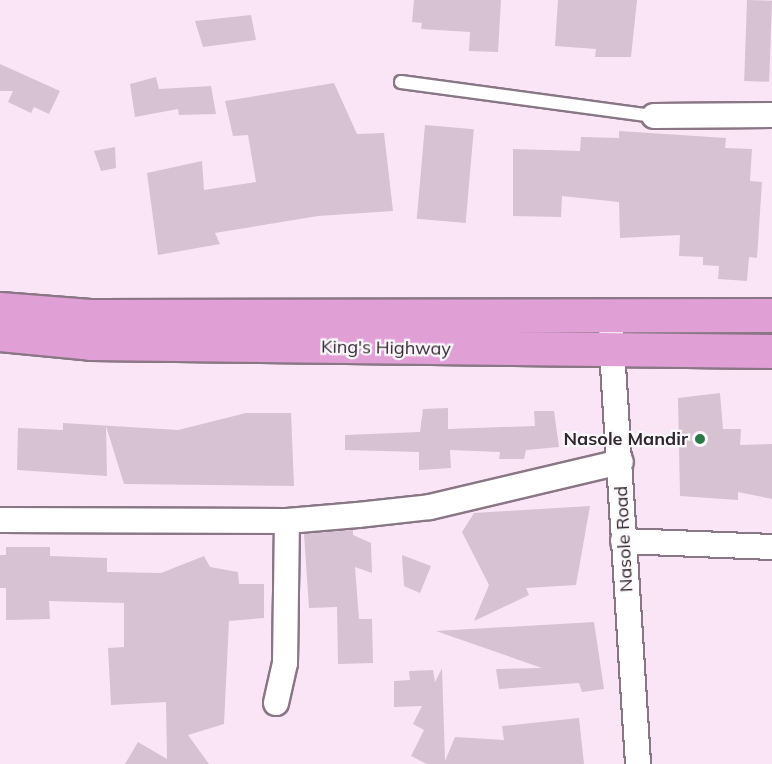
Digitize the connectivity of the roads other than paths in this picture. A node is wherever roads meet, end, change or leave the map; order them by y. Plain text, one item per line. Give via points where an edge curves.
1 (401, 82) dead end
2 (772, 115) edge
3 (654, 116) joint
4 (0, 309) edge
5 (610, 313) junction
6 (772, 315) edge
7 (0, 334) edge
8 (772, 351) edge
9 (612, 352) junction
10 (621, 462) junction
11 (0, 520) edge
12 (287, 521) junction
13 (623, 541) junction
14 (772, 548) edge
15 (276, 703) dead end
16 (638, 764) edge

1 - 3 lane
2 - 3 street
4 - 5 highway, King's Highway via 90,316
5 - 6 highway, King's Highway
5 - 9 street, Nasole Road
7 - 9 highway, King's Highway via 91,343
8 - 9 highway, King's Highway
9 - 10 street, Nasole Road
10 - 12 street via 430,507
10 - 13 street, Nasole Road
11 - 12 street
12 - 15 street via 285,663
13 - 14 street
13 - 16 street, Nasole Road

